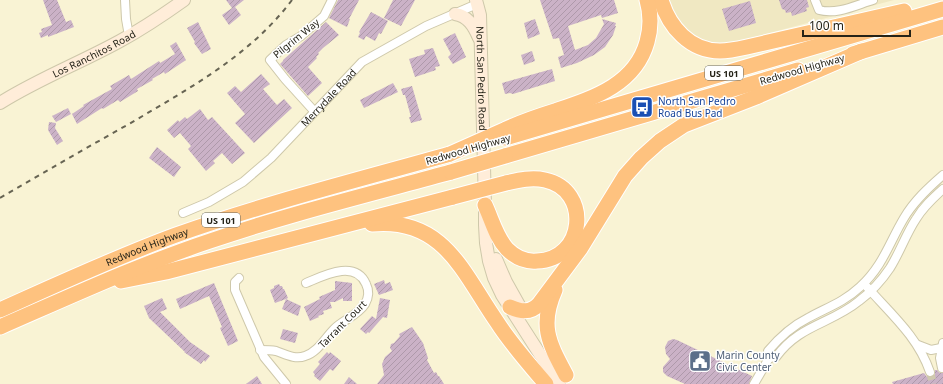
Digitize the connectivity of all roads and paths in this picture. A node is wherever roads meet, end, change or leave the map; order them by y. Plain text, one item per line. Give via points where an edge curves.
1 (125, 0) edge
2 (184, 0) edge
3 (332, 0) edge
4 (647, 0) edge
5 (661, 0) edge
6 (815, 0) edge
7 (873, 0) edge
8 (480, 1) edge
9 (943, 5) edge
10 (943, 9) edge
11 (455, 14) junction
12 (943, 27) edge
13 (129, 36) junction
14 (481, 42) junction
15 (862, 51) junction
16 (0, 103) edge
17 (314, 111) junction
18 (505, 134) junction
19 (943, 175) edge
20 (943, 190) edge
21 (485, 205) junction
22 (183, 214) dead end
23 (903, 219) junction
24 (913, 225) junction
25 (298, 238) junction
26 (580, 249) junction
27 (239, 278) dead end
28 (306, 283) dead end
29 (864, 283) junction
30 (93, 286) junction
31 (871, 291) junction
32 (516, 309) junction
33 (0, 310) edge
34 (0, 327) edge
35 (917, 344) junction
36 (942, 345) edge
37 (260, 350) junction
38 (769, 358) junction
39 (942, 368) dead end
40 (930, 372) tunnel mouth
41 (565, 381) edge
42 (286, 384) edge
43 (546, 384) edge
44 (754, 384) edge

1 - 13 street
2 - 13 main road, Los Ranchitos Road
3 - 17 street, Pilgrim Way via 324,16 270,60
4 - 18 highway via 650,25 645,47 634,68 623,80 596,96
5 - 9 highway via 667,16 680,35 697,46 720,51
6 - 7 street via 819,10 826,12
8 - 11 street, Merrydale Road
8 - 14 main road, North San Pedro Road
10 - 18 highway, Redwood Highway / US 101
11 - 14 main road via 470,21
11 - 17 street, Merrydale Road via 426,26 362,62
12 - 15 highway, Redwood Highway / US 101
13 - 16 main road, Los Ranchitos Road via 24,88
14 - 21 main road, North San Pedro Road
15 - 26 highway via 672,132 647,152 625,176
15 - 30 highway, Redwood Highway / US 101, bridge via 451,172 238,231
17 - 22 street, Merrydale Road via 271,158 243,182
18 - 33 highway, Redwood Highway / US 101, bridge via 450,154 206,225 119,257
19 - 23 street via 917,200
20 - 24 street via 922,210
21 - 25 highway, bridge via 504,244 519,257 544,261 555,257 567,247 575,234 578,221 575,206 566,191 557,184 543,179 530,179 506,183
21 - 32 main road, North San Pedro Road via 499,268
23 - 24 street
23 - 29 street via 884,258
24 - 31 street via 890,269
25 - 30 highway via 166,272
25 - 43 highway via 382,223 402,225 428,236 446,248 456,259 507,338
26 - 32 highway via 539,304 532,309
26 - 41 highway via 556,288 548,316 549,342
27 - 37 street via 235,282 235,290
28 - 37 street, Tarrant Court via 337,272 354,272 365,282 368,299 360,310 336,328 311,354 297,357
29 - 31 street
29 - 38 street via 840,302 789,330 768,351
30 - 34 highway, Redwood Highway / US 101
31 - 35 street
31 - 38 street via 841,314 798,335 776,357
32 - 41 main road, North San Pedro Road
35 - 36 street via 931,350
35 - 40 street
36 - 39 street
37 - 42 street
38 - 44 street

